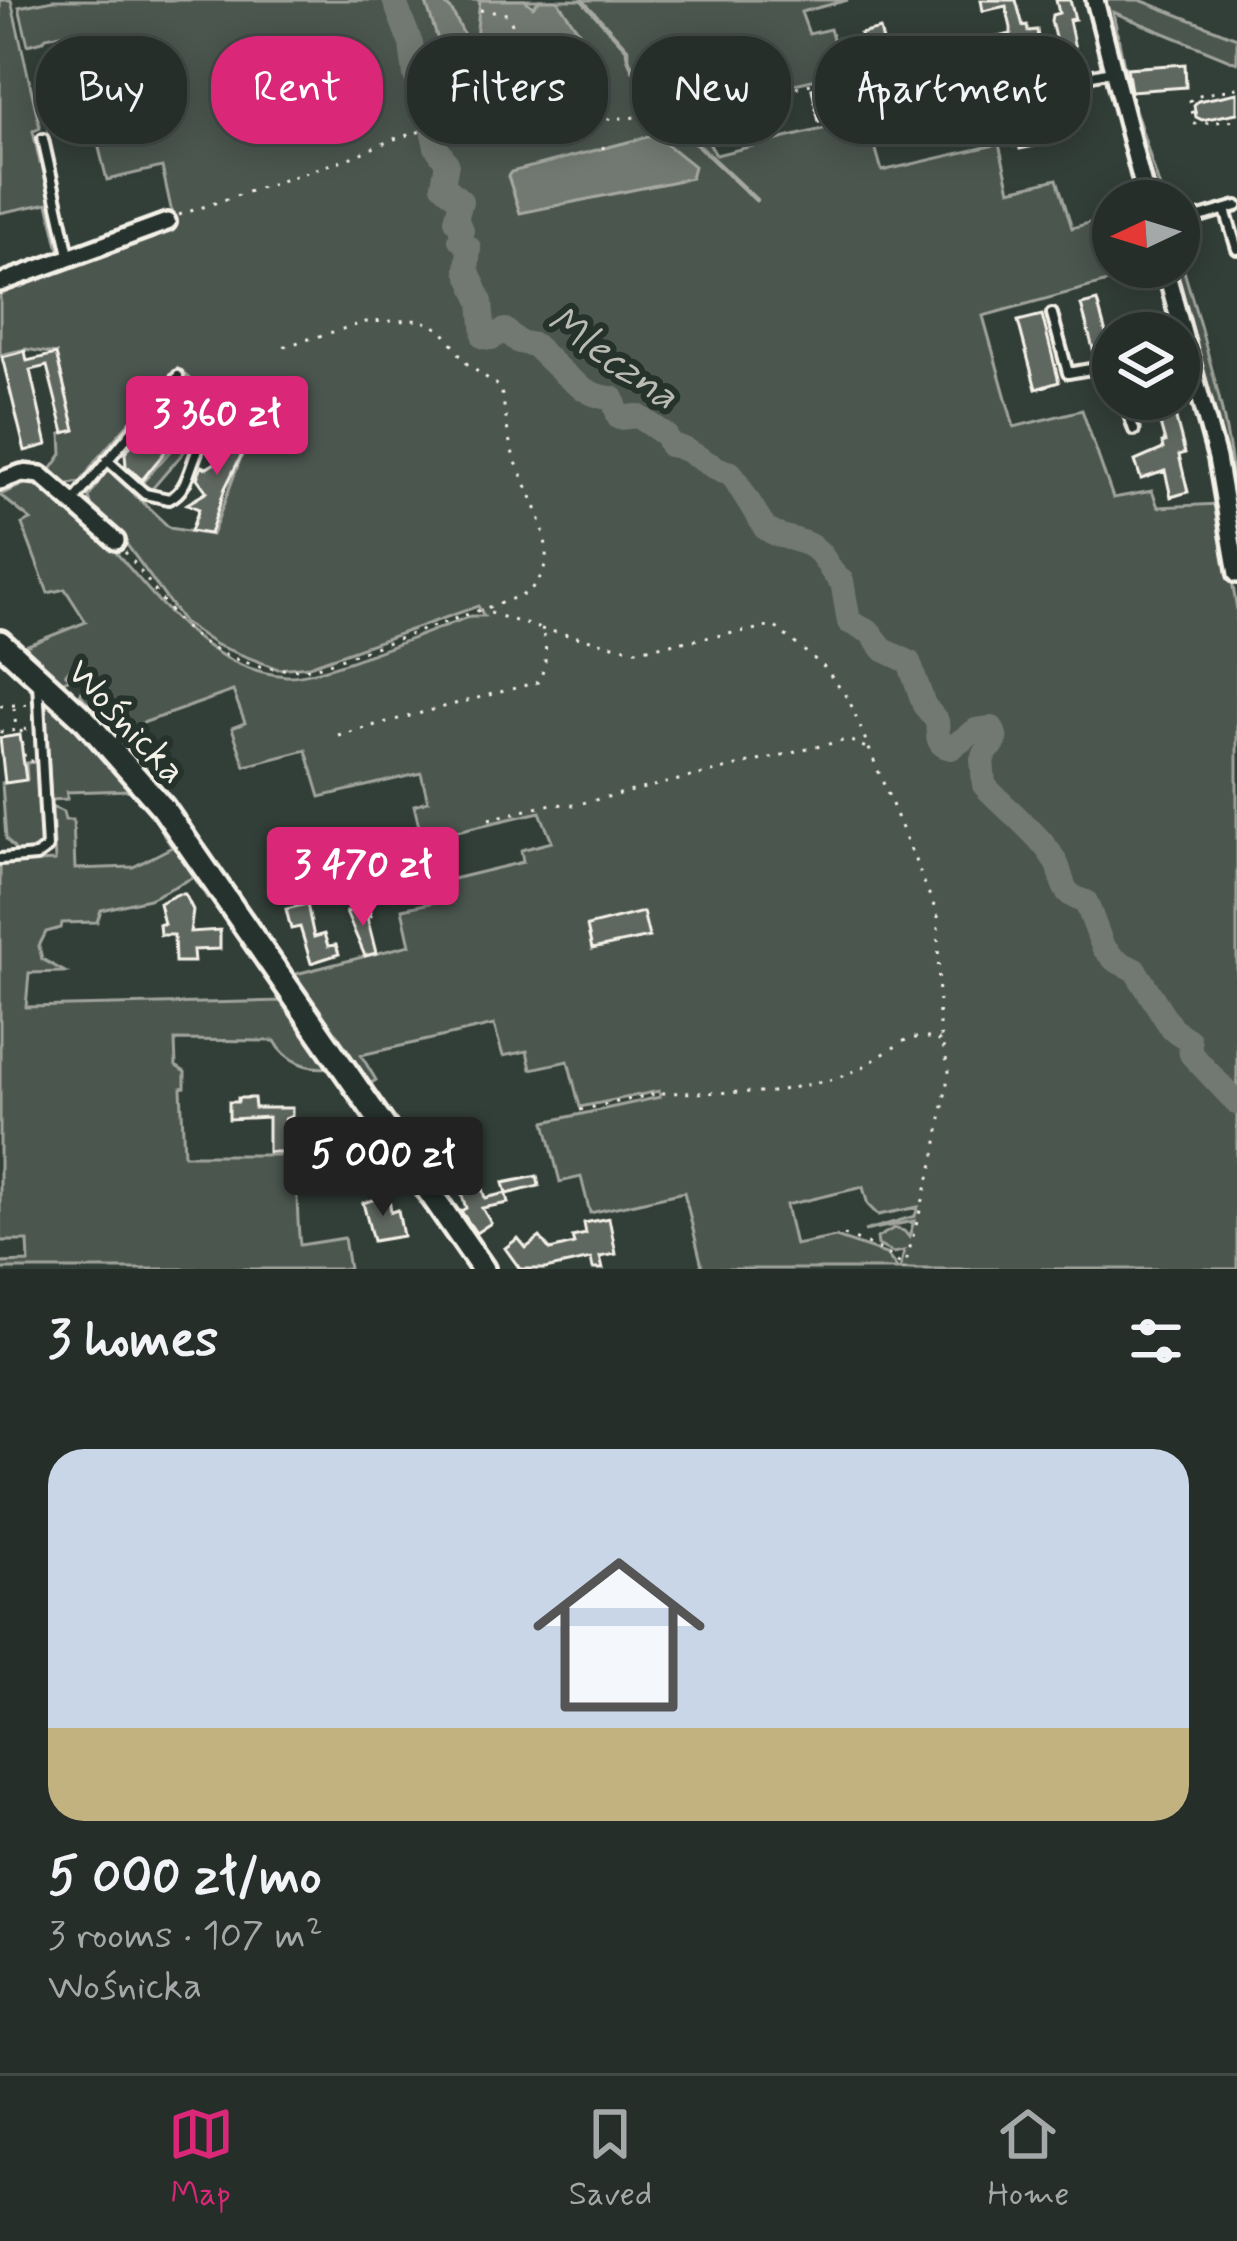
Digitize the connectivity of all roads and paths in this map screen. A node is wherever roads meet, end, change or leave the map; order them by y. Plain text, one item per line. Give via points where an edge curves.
1 (1095, 0) edge
2 (480, 10) dead end
3 (519, 36) edge
4 (1113, 70) junction
5 (1090, 75) edge
6 (815, 83) edge
7 (1237, 88) edge
8 (1237, 120) edge
9 (44, 144) edge
10 (602, 146) dead end
11 (604, 155) dead end
12 (1142, 180) edge
13 (1237, 206) edge
14 (1225, 210) junction
15 (1200, 217) edge
16 (167, 222) joint
17 (1237, 249) edge
18 (70, 259) junction
19 (0, 283) edge
20 (1052, 314) dead end
21 (279, 348) dead end
22 (1092, 369) edge
23 (178, 376) dead end
24 (1200, 404) edge
25 (1131, 420) edge
26 (1134, 430) dead end
27 (206, 436) dead end
28 (107, 460) junction
29 (0, 481) edge
30 (73, 502) junction
31 (116, 541) joint
32 (1237, 574) edge
33 (479, 610) junction
34 (541, 628) junction
35 (0, 642) edge
36 (37, 675) junction
37 (39, 704) junction
38 (14, 705) junction
39 (0, 706) edge
40 (40, 728) junction
41 (18, 730) junction
42 (0, 732) edge
43 (338, 735) dead end
44 (867, 749) junction
45 (43, 760) junction
46 (489, 819) dead end
47 (0, 859) edge
48 (946, 1048) junction
49 (580, 1110) dead end
50 (844, 1235) dead end
51 (904, 1268) edge
52 (483, 1269) edge

1 - 4 street
2 - 3 path via 507,14
4 - 5 lane
4 - 12 street
6 - 16 path via 656,117 453,122
7 - 8 path via 1190,101 1198,125
9 - 18 lane
10 - 11 path
13 - 14 lane
14 - 15 lane
14 - 17 lane
16 - 18 street
18 - 19 street
20 - 22 lane via 1068,374
21 - 33 path via 366,322 421,320 500,387 512,451 538,508 545,565 535,587
23 - 28 lane
24 - 32 street
25 - 26 lane
27 - 28 lane via 182,491 169,499 145,494
28 - 30 lane
29 - 30 street via 40,475
30 - 31 street
31 - 33 path via 190,633 268,669 320,666
33 - 34 path
34 - 43 path via 543,674 534,685
34 - 44 path via 637,650 774,626 850,700
35 - 36 street, Wośnicka
36 - 37 lane
36 - 52 street, Wośnicka via 163,808
37 - 38 path
37 - 40 lane
38 - 39 path
38 - 41 path
40 - 41 path
40 - 45 lane
41 - 42 path
41 - 45 path via 25,761
44 - 46 path via 836,742
44 - 48 path via 938,916
45 - 47 lane via 47,848
48 - 49 path via 936,1038 909,1038 835,1079 752,1094 660,1093
48 - 51 path via 934,1160
50 - 51 path

